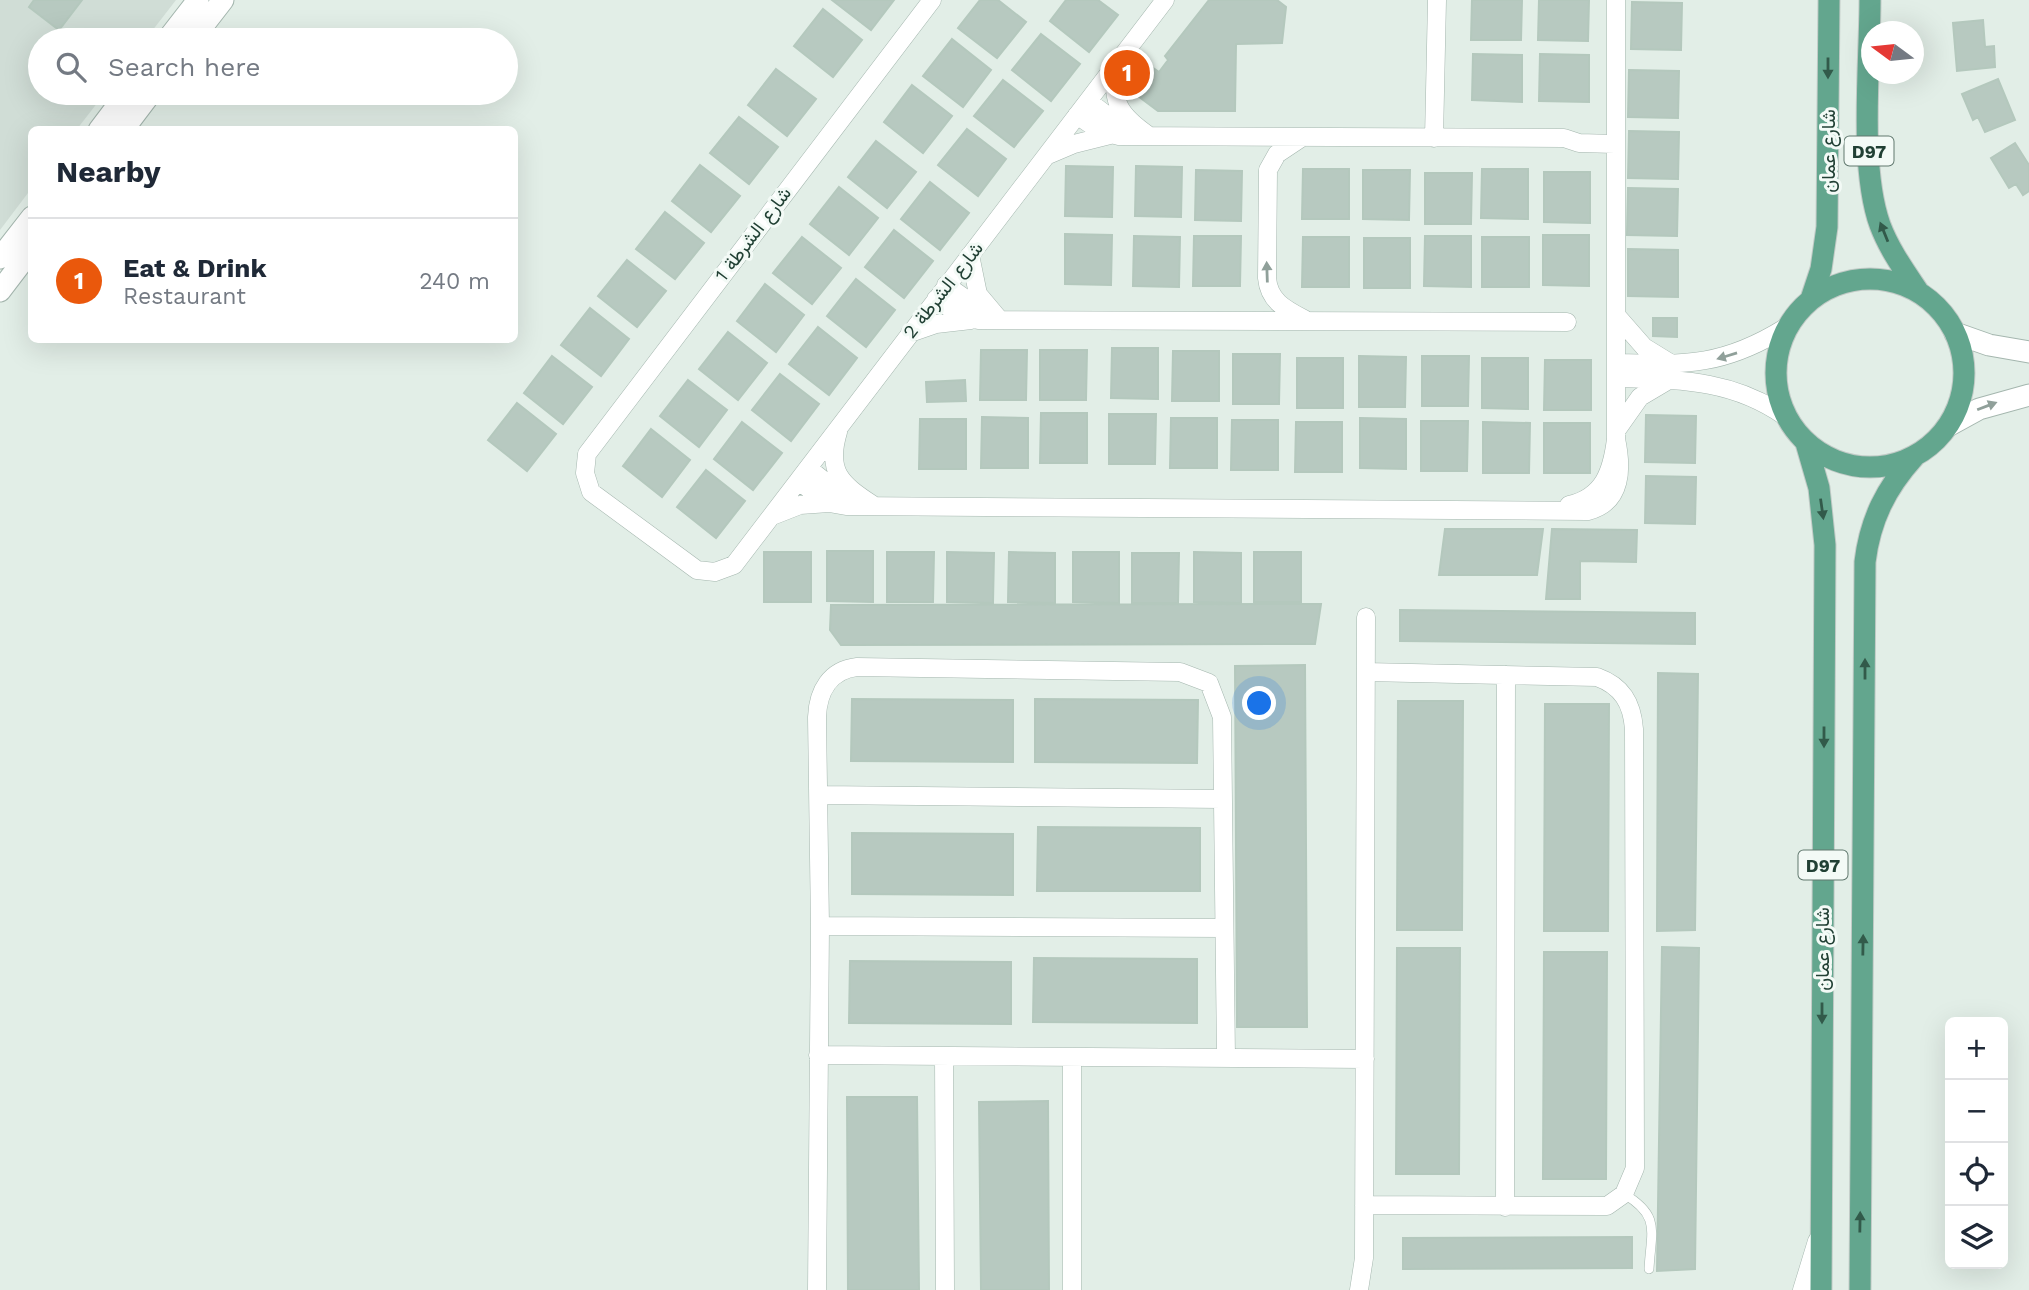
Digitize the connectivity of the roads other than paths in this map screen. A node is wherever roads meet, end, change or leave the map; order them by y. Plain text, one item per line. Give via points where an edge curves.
1 (198, 0) edge
2 (223, 0) edge
3 (932, 0) edge
4 (1166, 0) edge
5 (1437, 0) edge
6 (1616, 0) edge
7 (1829, 0) edge
8 (1870, 0) edge
9 (176, 28) edge
10 (201, 28) edge
11 (1115, 66) junction
12 (118, 105) edge
13 (143, 105) edge
14 (1082, 108) junction
15 (102, 126) edge
16 (126, 126) edge
17 (1110, 135) junction
18 (1141, 135) junction
19 (1301, 138) junction
20 (1434, 138) junction
21 (1616, 139) junction
22 (1045, 156) junction
23 (28, 222) edge
24 (28, 254) edge
25 (970, 255) junction
26 (0, 258) edge
27 (0, 291) edge
28 (1918, 291) junction
29 (941, 292) junction
30 (1811, 299) junction
31 (1616, 315) junction
32 (999, 319) junction
33 (976, 320) junction
34 (1307, 320) junction
35 (1567, 322) dead end
36 (1788, 326) junction
37 (910, 333) junction
38 (1955, 333) junction
39 (2029, 352) edge
40 (1616, 371) junction
41 (1672, 372) junction
42 (2029, 395) edge
43 (1786, 417) junction
44 (841, 424) junction
45 (1948, 426) junction
46 (1616, 435) junction
47 (1806, 443) junction
48 (1914, 457) junction
49 (803, 475) junction
50 (830, 503) junction
51 (864, 505) junction
52 (772, 516) junction
53 (715, 572) joint
54 (1366, 617) dead end
55 (1366, 673) junction
56 (1506, 675) junction
57 (819, 795) junction
58 (1222, 799) junction
59 (820, 926) junction
60 (1224, 928) junction
61 (818, 1055) junction
62 (944, 1056) junction
63 (1072, 1057) junction
64 (1226, 1058) junction
65 (1365, 1059) junction
66 (1624, 1194) junction
67 (1364, 1205) junction
68 (1505, 1207) junction
69 (1821, 1228) junction
70 (1364, 1258) junction
71 (1649, 1269) dead end
72 (817, 1290) edge
73 (945, 1290) edge
74 (1072, 1290) edge
75 (1359, 1290) edge
76 (1369, 1290) edge
77 (1802, 1290) edge
78 (1821, 1290) edge
79 (1860, 1290) edge

1 - 9 street
2 - 10 street
3 - 53 street, شارع الشرطة 1 via 592,446 585,473 591,492 683,563
4 - 11 street, شارع الشرطة 2
5 - 20 street
6 - 21 street
7 -> 30 main road, شارع عمان / D97 via 1827,227
28 -> 8 main road, D97 via 1886,240 1872,192
11 - 14 street, شارع الشرطة 2
11 - 18 street via 1113,88 1119,108
12 - 15 street
13 - 16 street
14 - 17 street
14 - 18 street
14 - 22 street, شارع الشرطة 2
17 - 18 street
17 - 22 street
18 - 19 street
19 - 20 street
34 -> 19 street via 1278,303 1267,278 1268,170 1277,154
20 - 21 street via 1564,138 1579,143
21 - 31 street
22 - 25 street, شارع الشرطة 2
23 - 26 street
24 - 27 street
25 - 29 street, شارع الشرطة 2
25 - 32 street via 978,294
28 - 30 main road via 1897,282 1863,279 1830,287
28 - 38 main road via 1940,309
29 - 32 street
29 - 33 street via 957,313
29 - 37 street, شارع الشرطة 2
30 - 36 main road
31 - 40 street
31 - 41 street
32 - 33 street
32 - 34 street
33 - 37 street via 949,321
34 - 35 street
36 -> 41 street via 1740,352
36 - 43 main road via 1780,342 1776,370
37 - 44 street, شارع الشرطة 2
38 - 39 street
38 - 45 main road via 1962,351 1963,390
40 - 41 street
40 - 46 street
41 - 43 street via 1730,389
41 - 46 street via 1640,397
45 -> 42 street via 1979,409
43 - 47 main road
44 - 49 street, شارع الشرطة 2
44 - 51 street via 834,447 837,472
45 - 48 main road
46 - 51 street via 1609,474 1600,489 1587,499 1552,508
47 - 48 main road via 1825,457 1869,468 1892,466
47 -> 69 main road, شارع عمان / D97 via 1819,488 1825,545
79 -> 48 main road, D97 via 1865,562 1882,501
49 - 50 street
49 - 51 street
49 - 52 street, شارع الشرطة 2
50 - 51 street
50 - 52 street via 800,505
52 - 53 street, شارع الشرطة 2 via 734,565
54 - 55 street
55 - 56 street
55 - 65 street
56 - 66 street via 1597,677 1624,694 1633,719 1635,1168
56 - 68 street
57 - 58 street
57 - 58 street via 819,741 827,704 838,687 886,669 1180,672 1197,676 1209,683 1222,717
57 - 59 street
58 - 60 street
59 - 60 street
59 - 61 street
60 - 64 street
61 - 62 street
61 - 72 street
62 - 63 street
62 - 73 street
63 - 64 street
63 - 74 street
64 - 65 street
65 - 67 street
66 - 68 street via 1607,1206
66 - 71 lane via 1650,1215
67 - 68 street
67 - 70 street
69 - 77 street
69 - 78 main road, شارع عمان / D97
70 - 75 street
70 - 76 street

